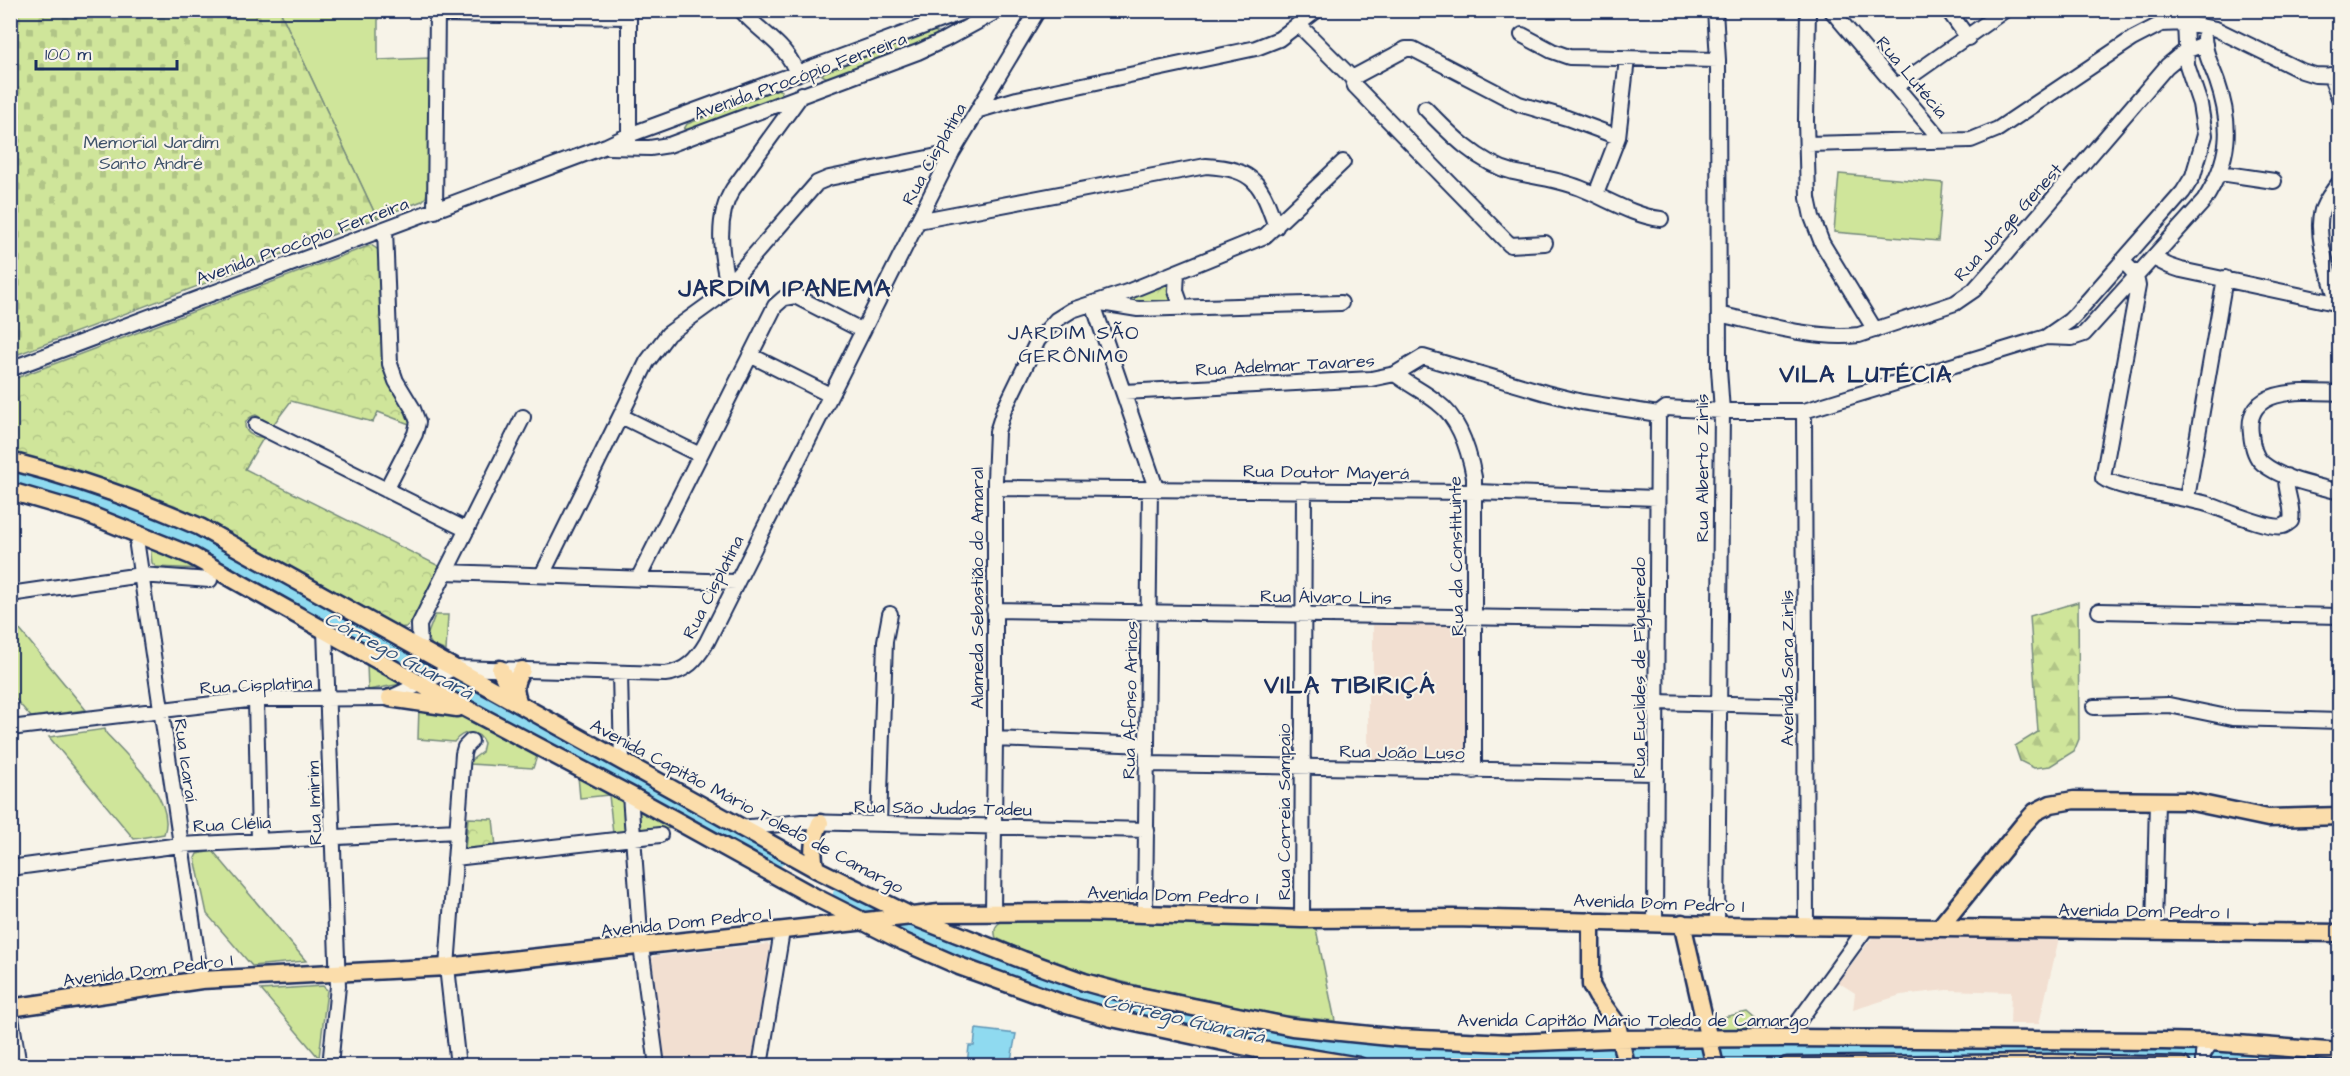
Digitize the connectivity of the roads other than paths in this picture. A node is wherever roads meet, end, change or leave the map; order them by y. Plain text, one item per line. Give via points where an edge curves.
1 (741, 10) edge
2 (968, 10) edge
3 (999, 10) edge
4 (1038, 10) edge
5 (1317, 10) edge
6 (1715, 10) edge
7 (1808, 10) edge
8 (1831, 10) edge
9 (1948, 10) edge
10 (2005, 10) edge
11 (437, 12) edge
12 (629, 14) edge
13 (2185, 23) junction
14 (1299, 25) junction
15 (2205, 26) junction
16 (1522, 35) dead end
17 (1968, 38) junction
18 (2205, 44) junction
19 (2185, 51) junction
20 (1627, 59) junction
21 (1718, 60) junction
22 (797, 74) junction
23 (2335, 75) edge
24 (1352, 78) junction
25 (993, 86) junction
26 (1897, 86) junction
27 (801, 95) junction
28 (1017, 99) junction
29 (2340, 100) edge
30 (1425, 108) dead end
31 (979, 110) junction
32 (1618, 137) junction
33 (1942, 141) junction
34 (629, 142) junction
35 (1808, 144) junction
36 (952, 153) junction
37 (1343, 162) dead end
38 (2220, 172) junction
39 (2274, 181) dead end
40 (2340, 182) edge
41 (1596, 194) junction
42 (435, 211) junction
43 (1661, 219) dead end
44 (918, 221) junction
45 (1276, 227) junction
46 (385, 229) junction
47 (1545, 243) dead end
48 (2153, 258) junction
49 (2122, 261) junction
50 (1177, 272) junction
51 (2136, 277) junction
52 (2225, 278) junction
53 (728, 286) junction
54 (1096, 303) junction
55 (1341, 303) dead end
56 (2339, 304) edge
57 (1182, 308) junction
58 (1719, 314) junction
59 (2069, 321) junction
60 (1875, 330) junction
61 (863, 331) junction
62 (2080, 336) junction
63 (2046, 337) junction
64 (750, 355) junction
65 (10, 369) edge
66 (1395, 374) junction
67 (1124, 392) junction
68 (2340, 393) edge
69 (830, 395) junction
70 (1722, 411) junction
71 (1804, 411) junction
72 (1658, 414) junction
73 (621, 416) junction
74 (523, 417) dead end
75 (256, 425) dead end
76 (700, 455) junction
77 (11, 461) edge
78 (2286, 476) junction
79 (995, 488) junction
80 (1153, 488) junction
81 (386, 490) junction
82 (1305, 490) junction
83 (10, 491) edge
84 (1476, 492) junction
85 (2340, 492) edge
86 (1658, 498) junction
87 (2187, 498) junction
88 (467, 530) junction
89 (137, 546) dead end
90 (445, 572) junction
91 (141, 575) junction
92 (542, 575) junction
93 (639, 577) junction
94 (210, 580) dead end
95 (736, 582) junction
96 (10, 594) edge
97 (994, 610) junction
98 (2099, 611) dead end
99 (1149, 613) junction
100 (890, 614) dead end
101 (1304, 615) junction
102 (2340, 616) edge
103 (1475, 617) junction
104 (1657, 620) junction
105 (419, 625) junction
106 (325, 630) junction
107 (398, 637) junction
108 (420, 649) junction
109 (500, 669) junction
110 (522, 670) junction
111 (620, 673) junction
112 (438, 676) junction
113 (390, 698) junction
114 (256, 699) junction
115 (328, 699) junction
116 (1656, 702) junction
117 (517, 703) junction
118 (1720, 703) junction
119 (1805, 706) junction
120 (2094, 707) dead end
121 (161, 709) junction
122 (474, 711) junction
123 (2340, 721) edge
124 (10, 728) edge
125 (995, 739) junction
126 (471, 741) dead end
127 (1147, 745) junction
128 (622, 762) junction
129 (1147, 764) junction
130 (1302, 768) junction
131 (1474, 771) junction
132 (1656, 773) junction
133 (630, 795) junction
134 (2157, 800) junction
135 (2340, 816) edge
136 (820, 823) junction
137 (879, 824) junction
138 (994, 827) junction
139 (739, 828) junction
140 (1147, 830) junction
141 (457, 831) junction
142 (660, 836) dead end
143 (333, 837) junction
144 (634, 838) junction
145 (259, 841) junction
146 (180, 845) junction
147 (455, 858) junction
148 (10, 868) edge
149 (816, 869) junction
150 (813, 896) junction
151 (993, 912) junction
152 (958, 913) junction
153 (1145, 913) junction
154 (904, 916) junction
155 (1302, 919) junction
156 (870, 920) junction
157 (1591, 921) junction
158 (1655, 923) junction
159 (1682, 924) junction
160 (1717, 925) junction
161 (1806, 926) junction
162 (1867, 927) junction
163 (1940, 927) junction
164 (808, 928) junction
165 (782, 931) junction
166 (2154, 931) junction
167 (2340, 933) edge
168 (984, 944) junction
169 (640, 946) junction
170 (447, 967) junction
171 (337, 974) junction
172 (201, 980) junction
173 (10, 1010) edge
174 (1798, 1022) dead end
175 (1711, 1052) edge
176 (2340, 1052) edge
177 (1624, 1053) edge
178 (2206, 1055) edge
179 (19, 1065) edge
180 (330, 1065) edge
181 (458, 1065) edge
182 (657, 1065) edge
183 (760, 1065) edge
184 (1359, 1065) edge
185 (1787, 1065) edge
186 (1853, 1065) edge
187 (1897, 1065) edge
188 (2182, 1065) edge

1 - 22 street via 786,52
2 - 22 street, Avenida Procópio Ferreira
3 - 27 street, Avenida Procópio Ferreira via 918,52
4 - 25 street, Rua Cisplatina
5 - 14 street
6 - 21 street, Rua Alberto Zirlis
7 - 35 street
8 - 26 street, Rua Lutécia
9 - 17 street
10 - 17 street
11 - 12 street
11 - 42 street
12 - 34 street
13 - 15 street
13 - 19 street
13 - 33 street via 2152,27 1998,129 1971,140
14 - 24 street
14 - 28 street via 1256,48
15 - 18 street
15 - 23 street via 2302,71
16 - 20 street via 1569,57
17 - 26 street
18 - 19 street, Rua Jorge Genest
18 - 38 street via 2228,125
19 - 49 street via 2204,121 2202,149 2183,192
19 - 60 street, Rua Jorge Genest via 2167,66 1969,295
20 - 21 street
20 - 32 street
21 - 58 street, Rua Alberto Zirlis
22 - 27 street via 789,86
22 - 34 street, Avenida Procópio Ferreira
23 - 29 street
24 - 32 street via 1413,49 1519,104
24 - 47 street via 1355,86 1510,245
25 - 28 street
25 - 31 street, Rua Cisplatina
26 - 33 street, Rua Lutécia
27 - 34 street, Avenida Procópio Ferreira via 669,145 650,148
27 - 53 street via 726,202 721,246
28 - 31 street
30 - 41 street via 1449,133 1481,157 1512,172 1549,178
31 - 36 street, Rua Cisplatina
32 - 41 street
33 - 35 street
34 - 42 street, Avenida Procópio Ferreira via 606,146
35 - 60 street via 1808,198 1815,229
36 - 44 street, Rua Cisplatina
36 - 53 street via 817,183
37 - 45 street, Alameda Sebastião do Amaral
38 - 39 street
38 - 48 street via 2204,201
40 - 56 street via 2325,203 2320,222
41 - 43 street via 1644,216
42 - 46 street, Avenida Procópio Ferreira
44 - 45 street via 1206,166 1248,176 1259,184
44 - 61 street, Rua Cisplatina
45 - 50 street, Alameda Sebastião do Amaral via 1256,241
46 - 65 street, Avenida Procópio Ferreira
46 - 81 street via 390,364 418,422
48 - 51 street
48 - 52 street via 2169,266
49 - 51 street
49 - 59 street
50 - 54 street, Alameda Sebastião do Amaral
50 - 57 street via 1176,291
51 - 62 street
51 - 87 street via 2103,478 2115,484
52 - 56 street
52 - 87 street
53 - 73 street via 663,340 647,362
54 - 57 street via 1138,309
54 - 67 street, Rua Afonso Arinos
54 - 79 street, Alameda Sebastião do Amaral via 1064,314 1038,340 1000,420
55 - 57 street
58 - 60 street, Rua Jorge Genest via 1817,334 1844,336
58 - 70 street, Rua Alberto Zirlis
59 - 62 street via 2071,329
59 - 63 street
61 - 64 street via 792,295 775,306
61 - 69 street, Rua Cisplatina
62 - 63 street
63 - 71 street, Rua Adelmar Tavares
64 - 69 street
64 - 76 street
66 - 67 street, Rua Adelmar Tavares via 1371,379
66 - 72 street, Rua Adelmar Tavares via 1423,357 1582,402
66 - 84 street, Rua da Constituinte via 1451,415 1468,451
67 - 80 street, Rua Afonso Arinos
68 - 78 street via 2285,393 2262,401 2256,409 2250,428 2256,455
69 - 95 street, Rua Cisplatina
70 - 71 street, Rua Adelmar Tavares
70 - 72 street, Rua Adelmar Tavares via 1666,408
70 - 118 street, Rua Alberto Zirlis
71 - 119 street, Avenida Sara Zirlis
72 - 86 street, Rua Euclides de Figueiredo
73 - 76 street
73 - 92 street
74 - 88 street
75 - 81 street
76 - 93 street
77 - 107 main road, Avenida Capitão Mário Toledo de Camargo via 112,491 200,527
78 - 85 street
78 - 87 street via 2293,512 2283,526 2258,523
79 - 80 street, Rua Doutor Mayerá
79 - 97 street, Alameda Sebastião do Amaral
80 - 82 street, Rua Doutor Mayerá
80 - 99 street, Rua Afonso Arinos
81 - 88 street
82 - 84 street, Rua Doutor Mayerá
82 - 101 street, Rua Correia Sampaio
83 - 106 main road, Avenida Capitão Mário Toledo de Camargo via 85,513 192,556
84 - 86 street, Rua Doutor Mayerá
84 - 103 street, Rua da Constituinte
86 - 104 street, Rua Euclides de Figueiredo
88 - 90 street
89 - 91 street, Rua Icaraí
90 - 92 street
90 - 105 street
91 - 94 street
91 - 96 street
91 - 121 street, Rua Icaraí
92 - 93 street
93 - 95 street
95 - 111 street, Rua Cisplatina via 693,662 671,673
97 - 99 street, Rua Álvaro Lins
97 - 125 street, Alameda Sebastião do Amaral
98 - 102 street
99 - 101 street, Rua Álvaro Lins
99 - 127 street, Rua Afonso Arinos
100 - 137 street via 885,641
101 - 103 street, Rua Álvaro Lins
101 - 130 street, Rua Correia Sampaio
103 - 104 street, Rua Álvaro Lins
103 - 131 street, Rua da Constituinte
104 - 116 street, Rua Euclides de Figueiredo
105 - 107 street
105 - 108 street
106 - 112 main road, Avenida Capitão Mário Toledo de Camargo
106 - 115 street, Rua Imirim
107 - 108 main road, Avenida Capitão Mário Toledo de Camargo
108 - 112 main road, Avenida Capitão Mário Toledo de Camargo
109 - 110 street, Rua Cisplatina
109 - 112 street, Rua Cisplatina
109 - 117 main road
110 - 111 street, Rua Cisplatina
110 - 117 main road via 514,687
111 - 128 street
112 - 113 street, Rua Cisplatina
112 - 117 main road, Avenida Capitão Mário Toledo de Camargo
112 - 122 main road, Avenida Capitão Mário Toledo de Camargo
113 - 115 street, Rua Cisplatina
113 - 122 main road
114 - 115 street, Rua Cisplatina
114 - 121 street, Rua Cisplatina
114 - 145 street
115 - 143 street, Rua Imirim
116 - 118 street
116 - 132 street, Rua Euclides de Figueiredo
117 - 128 main road, Avenida Capitão Mário Toledo de Camargo
118 - 119 street
118 - 160 street, Rua Alberto Zirlis
119 - 161 street, Avenida Sara Zirlis
120 - 123 street via 2161,705 2232,718
121 - 124 street, Rua Cisplatina
121 - 146 street, Rua Icaraí
122 - 133 main road, Avenida Capitão Mário Toledo de Camargo
125 - 127 street
125 - 138 street, Alameda Sebastião do Amaral
126 - 141 street via 463,753
127 - 129 street, Rua Afonso Arinos
128 - 139 main road, Avenida Capitão Mário Toledo de Camargo
129 - 130 street, Rua João Luso
129 - 140 street, Rua Afonso Arinos
130 - 131 street, Rua João Luso
130 - 155 street, Rua Correia Sampaio
131 - 132 street, Rua João Luso
132 - 158 street, Rua Euclides de Figueiredo
133 - 144 street
133 - 150 main road, Avenida Capitão Mário Toledo de Camargo
134 - 135 main road via 2187,801 2268,818
134 - 163 main road via 2062,801 2035,812
134 - 166 street
136 - 137 street, Rua São Judas Tadeu
136 - 139 street, Rua São Judas Tadeu
136 - 149 main road via 813,842
137 - 138 street, Rua São Judas Tadeu
138 - 140 street, Rua São Judas Tadeu
138 - 151 street, Alameda Sebastião do Amaral
139 - 149 main road, Avenida Capitão Mário Toledo de Camargo
140 - 153 street, Rua Afonso Arinos
141 - 143 street, Rua Clélia
141 - 147 street
142 - 144 street
143 - 145 street, Rua Clélia
143 - 171 street, Rua Imirim
144 - 147 street
144 - 169 street
145 - 146 street, Rua Clélia
146 - 148 street, Rua Clélia
146 - 172 street, Rua Icaraí
147 - 170 street
149 - 154 main road, Avenida Capitão Mário Toledo de Camargo
150 - 156 main road, Avenida Capitão Mário Toledo de Camargo
150 - 164 main road
151 - 152 main road, Avenida Dom Pedro I
151 - 153 main road, Avenida Dom Pedro I
151 - 168 main road via 983,927
152 - 154 main road, Avenida Dom Pedro I
152 - 168 main road
153 - 155 main road, Avenida Dom Pedro I
154 - 156 main road, Avenida Dom Pedro I
154 - 168 main road, Avenida Capitão Mário Toledo de Camargo
155 - 157 main road, Avenida Dom Pedro I
156 - 164 main road, Avenida Dom Pedro I
156 - 184 main road, Avenida Capitão Mário Toledo de Camargo via 904,942 1066,1005 1152,1028
157 - 158 main road, Avenida Dom Pedro I
157 - 177 main road via 1592,989 1615,1020
158 - 159 main road, Avenida Dom Pedro I
159 - 160 main road, Avenida Dom Pedro I
159 - 175 main road
160 - 161 main road, Avenida Dom Pedro I
161 - 162 main road, Avenida Dom Pedro I
162 - 163 main road, Avenida Dom Pedro I
162 - 174 street
163 - 166 main road, Avenida Dom Pedro I
164 - 165 main road, Avenida Dom Pedro I
165 - 169 main road, Avenida Dom Pedro I
165 - 183 street
166 - 167 main road, Avenida Dom Pedro I
168 - 177 main road, Avenida Capitão Mário Toledo de Camargo via 1124,993 1292,1027
169 - 170 main road, Avenida Dom Pedro I
169 - 182 street
170 - 171 main road, Avenida Dom Pedro I
170 - 181 street
171 - 172 main road, Avenida Dom Pedro I
171 - 180 street, Rua Imirim
172 - 173 main road, Avenida Dom Pedro I
173 - 179 street
175 - 177 main road, Avenida Capitão Mário Toledo de Camargo
175 - 178 main road, Avenida Capitão Mário Toledo de Camargo
176 - 178 main road, Avenida Capitão Mário Toledo de Camargo
185 - 186 main road
186 - 187 main road
187 - 188 main road

